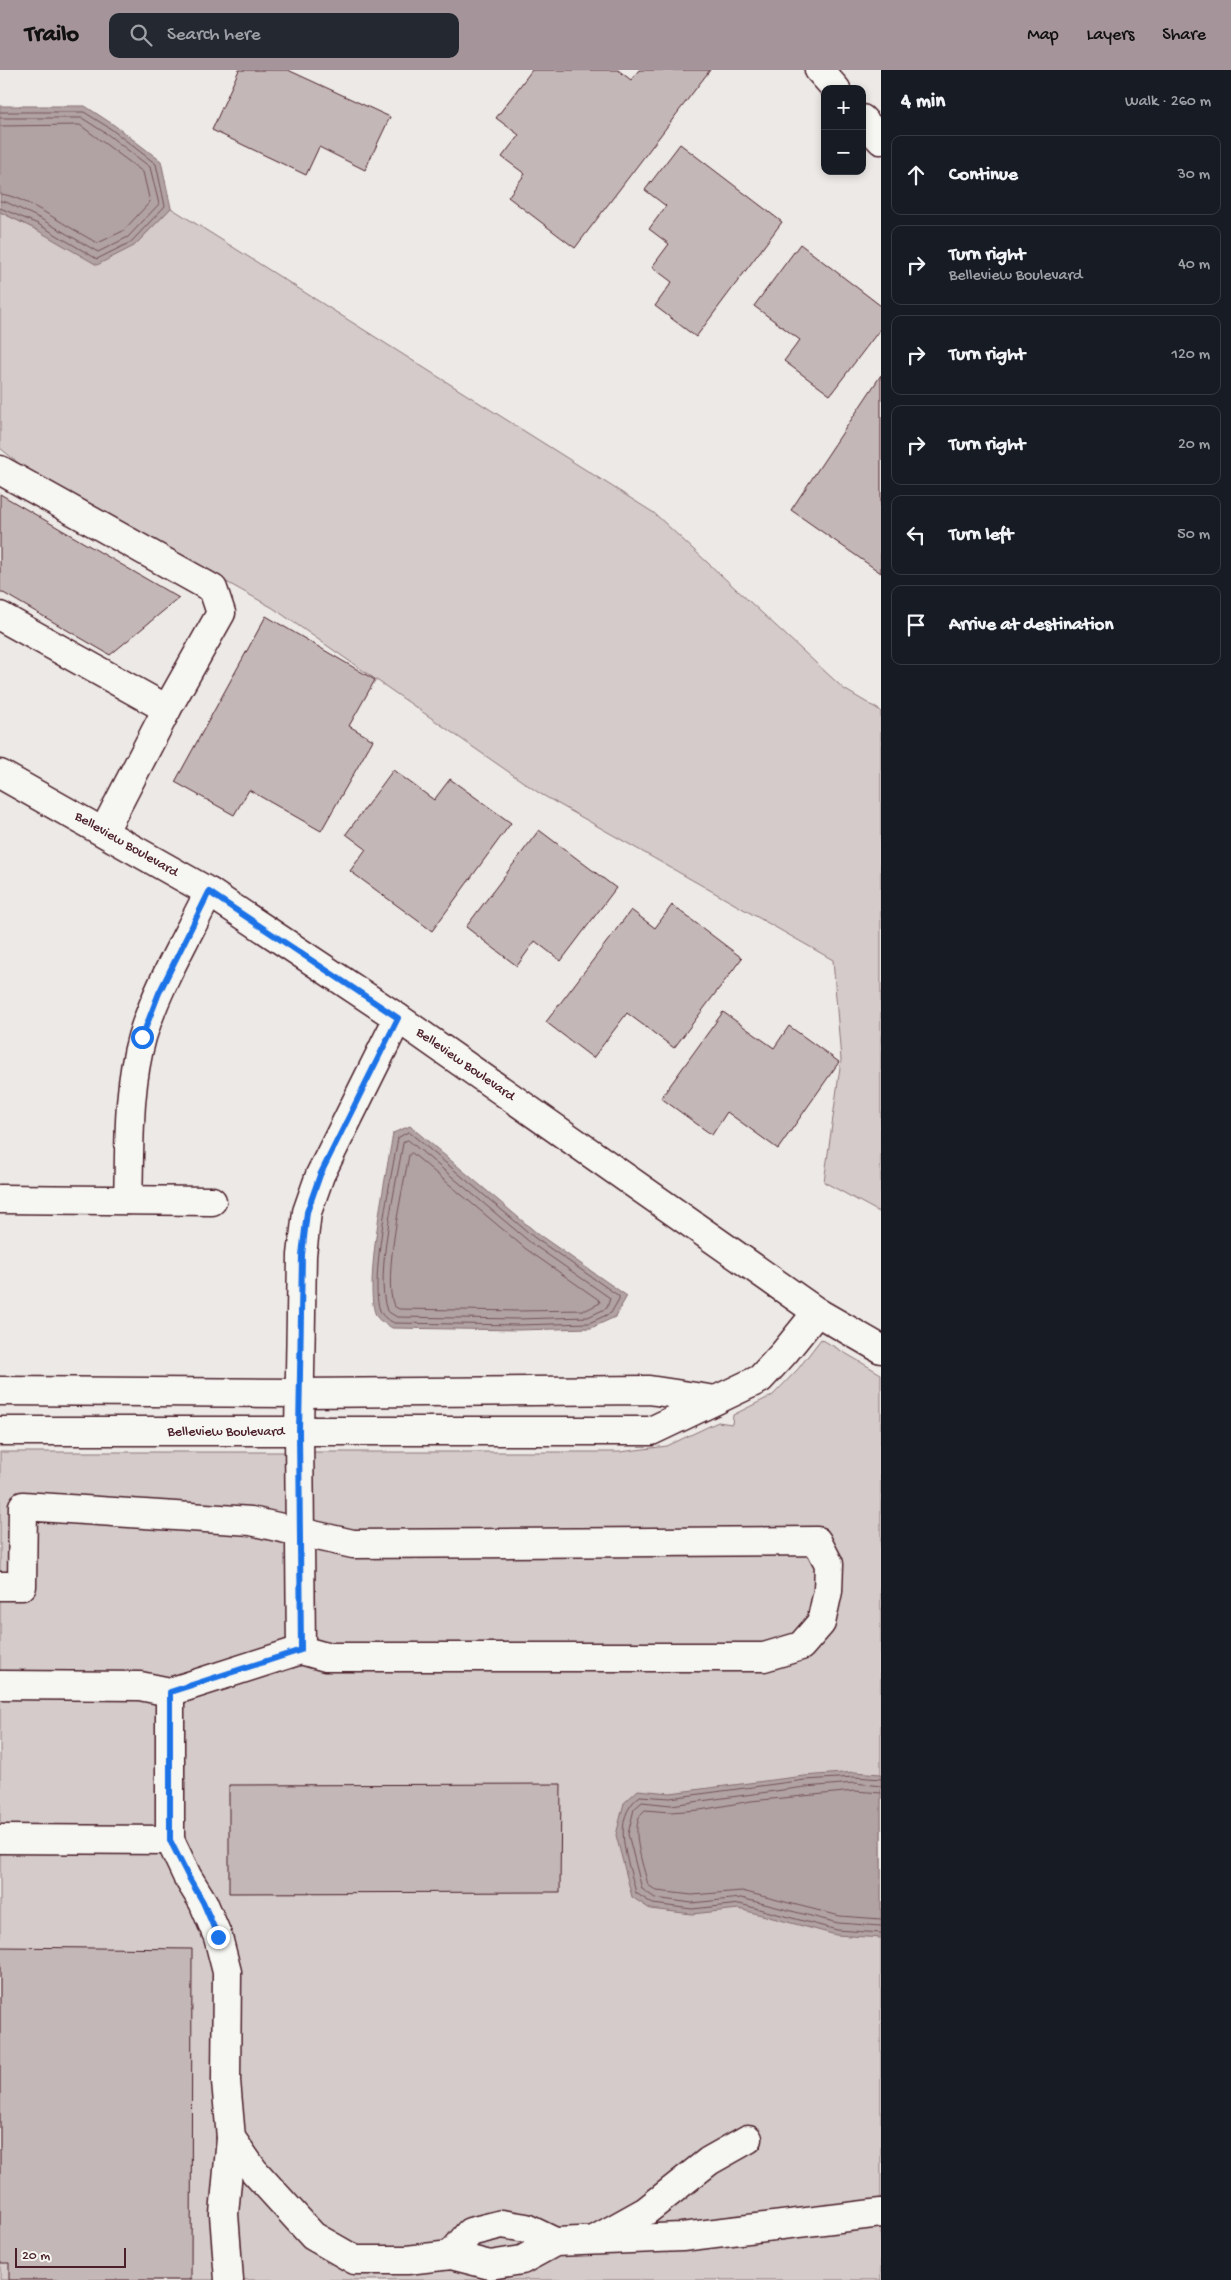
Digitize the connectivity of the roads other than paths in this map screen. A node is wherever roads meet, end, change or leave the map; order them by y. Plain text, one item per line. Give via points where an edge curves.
1 (819, 70) edge
2 (832, 85) edge
3 (866, 123) edge
4 (881, 140) edge
5 (0, 470) edge
6 (0, 616) edge
7 (167, 709) junction
8 (0, 774) edge
9 (104, 832) junction
10 (209, 892) junction
11 (398, 1018) junction
12 (0, 1199) edge
13 (128, 1200) junction
14 (212, 1201) dead end
15 (817, 1312) junction
16 (881, 1349) edge
17 (0, 1391) edge
18 (300, 1393) junction
19 (716, 1400) junction
20 (0, 1431) edge
21 (299, 1432) junction
22 (300, 1533) junction
23 (0, 1586) edge
24 (301, 1650) junction
25 (0, 1685) edge
26 (170, 1692) junction
27 (0, 1839) edge
28 (170, 1840) junction
29 (231, 2138) junction
30 (748, 2139) dead end
31 (881, 2212) edge
32 (593, 2241) junction
33 (555, 2242) junction
34 (451, 2255) junction
35 (229, 2280) edge

1 - 2 street
3 - 4 street
5 - 7 street via 213,589 221,613
6 - 7 street
7 - 9 street
8 - 9 street, Belleview Boulevard
9 - 10 street, Belleview Boulevard
10 - 11 street, Belleview Boulevard
10 - 13 street via 159,993 142,1037 132,1085
11 - 15 street, Belleview Boulevard
11 - 18 street via 320,1175 307,1212 302,1255
12 - 13 street
13 - 14 street
15 - 16 street, Belleview Boulevard
15 - 19 street, Belleview Boulevard via 760,1379
17 - 18 street
18 - 19 street via 649,1390
18 - 21 street
19 - 21 street, Belleview Boulevard via 651,1431
20 - 21 street, Belleview Boulevard
21 - 22 street
22 - 23 street via 251,1521 23,1506 22,1586
22 - 24 street
22 - 24 street via 353,1544 817,1541 829,1564 828,1591 821,1623 802,1646 764,1657 326,1657
24 - 26 street
25 - 26 street via 140,1686
26 - 28 street
27 - 28 street
28 - 29 street via 203,1902 218,1937 227,1972 226,2080
29 - 34 street via 254,2171 313,2236 356,2260 407,2260
29 - 35 street via 224,2214
30 - 32 street via 709,2161 646,2211
31 - 32 street via 682,2237
32 - 33 street
33 - 34 street via 522,2260 490,2265
33 - 34 street via 526,2228 502,2224 470,2232

